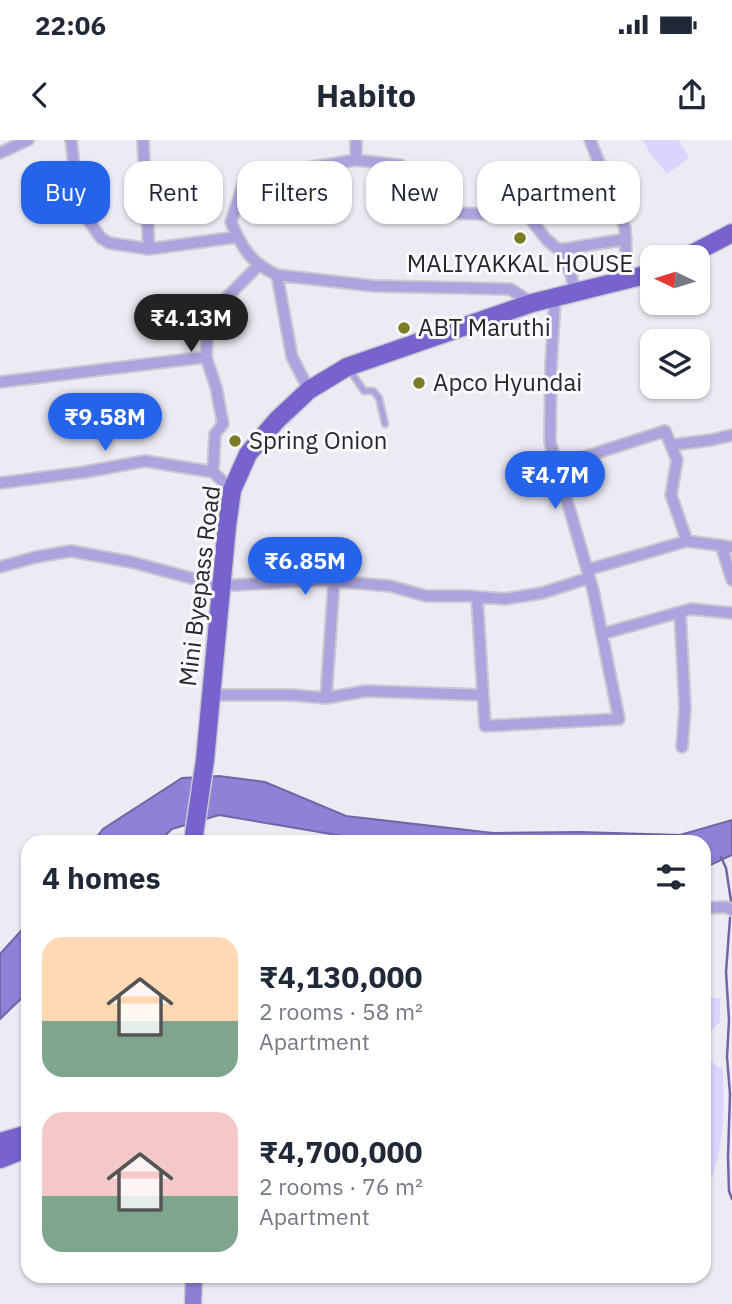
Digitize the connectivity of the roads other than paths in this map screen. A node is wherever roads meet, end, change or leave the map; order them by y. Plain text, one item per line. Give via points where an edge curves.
1 (28, 140) edge
2 (71, 140) edge
3 (143, 140) edge
4 (356, 140) edge
5 (590, 140) edge
6 (0, 153) edge
7 (355, 160) junction
8 (732, 233) edge
9 (237, 237) junction
10 (626, 239) junction
11 (709, 245) edge
12 (149, 249) junction
13 (559, 250) junction
14 (258, 266) junction
15 (277, 275) junction
16 (640, 276) edge
17 (627, 279) junction
18 (576, 293) junction
19 (555, 298) junction
20 (532, 303) junction
21 (206, 358) junction
22 (347, 367) junction
23 (0, 382) edge
24 (309, 390) junction
25 (385, 424) dead end
26 (732, 435) edge
27 (671, 445) junction
28 (213, 472) junction
29 (559, 472) junction
30 (0, 483) edge
31 (232, 490) junction
32 (687, 541) junction
33 (726, 546) edge
34 (0, 567) edge
35 (588, 574) junction
36 (732, 580) edge
37 (334, 581) junction
38 (221, 586) junction
39 (477, 597) junction
40 (680, 612) junction
41 (732, 613) edge
42 (602, 634) junction
43 (212, 695) junction
44 (484, 695) junction
45 (326, 698) junction
46 (682, 747) dead end
47 (194, 835) edge
48 (711, 908) edge
49 (732, 910) edge
50 (21, 1136) edge
51 (0, 1142) edge
52 (21, 1151) edge
53 (0, 1159) edge
54 (194, 1283) edge
55 (193, 1304) edge

1 - 6 street
2 - 12 street via 79,207 101,238
3 - 12 street
4 - 7 street
5 - 10 street
7 - 9 street via 246,178 231,222
7 - 13 street via 400,165 407,211 528,216
8 - 11 main road
9 - 12 street
9 - 14 street
10 - 13 street
10 - 17 street
13 - 18 street
14 - 15 street
14 - 21 street via 209,315
15 - 20 street via 374,286 510,289
15 - 24 street via 292,358
16 - 17 main road, Mini Byepass Road
17 - 18 main road, Mini Byepass Road
18 - 19 main road, Mini Byepass Road
19 - 20 main road, Mini Byepass Road
19 - 29 street via 550,442
20 - 22 main road, Mini Byepass Road
21 - 23 street
21 - 28 street via 223,424 215,434
22 - 24 main road, Mini Byepass Road
22 - 25 lane via 364,391 373,391 379,398
24 - 31 main road, Mini Byepass Road via 248,454
26 - 27 street
27 - 29 street via 665,431 584,457
27 - 32 street via 677,460 671,495
28 - 30 street via 145,461
28 - 31 street
29 - 35 street
31 - 38 main road, Mini Byepass Road
32 - 33 street
32 - 35 street
33 - 36 street
34 - 38 street via 71,551
35 - 39 street via 542,593 505,599
35 - 42 street
37 - 38 street
37 - 39 street via 390,586 426,596
37 - 45 street
38 - 43 main road, Mini Byepass Road
39 - 44 street
40 - 41 street
40 - 42 street
40 - 46 street via 685,708
42 - 44 street via 619,719 485,726
43 - 45 street
43 - 47 main road, Mini Byepass Road
44 - 45 street via 366,691
48 - 49 street
50 - 51 main road
52 - 53 main road
54 - 55 street

